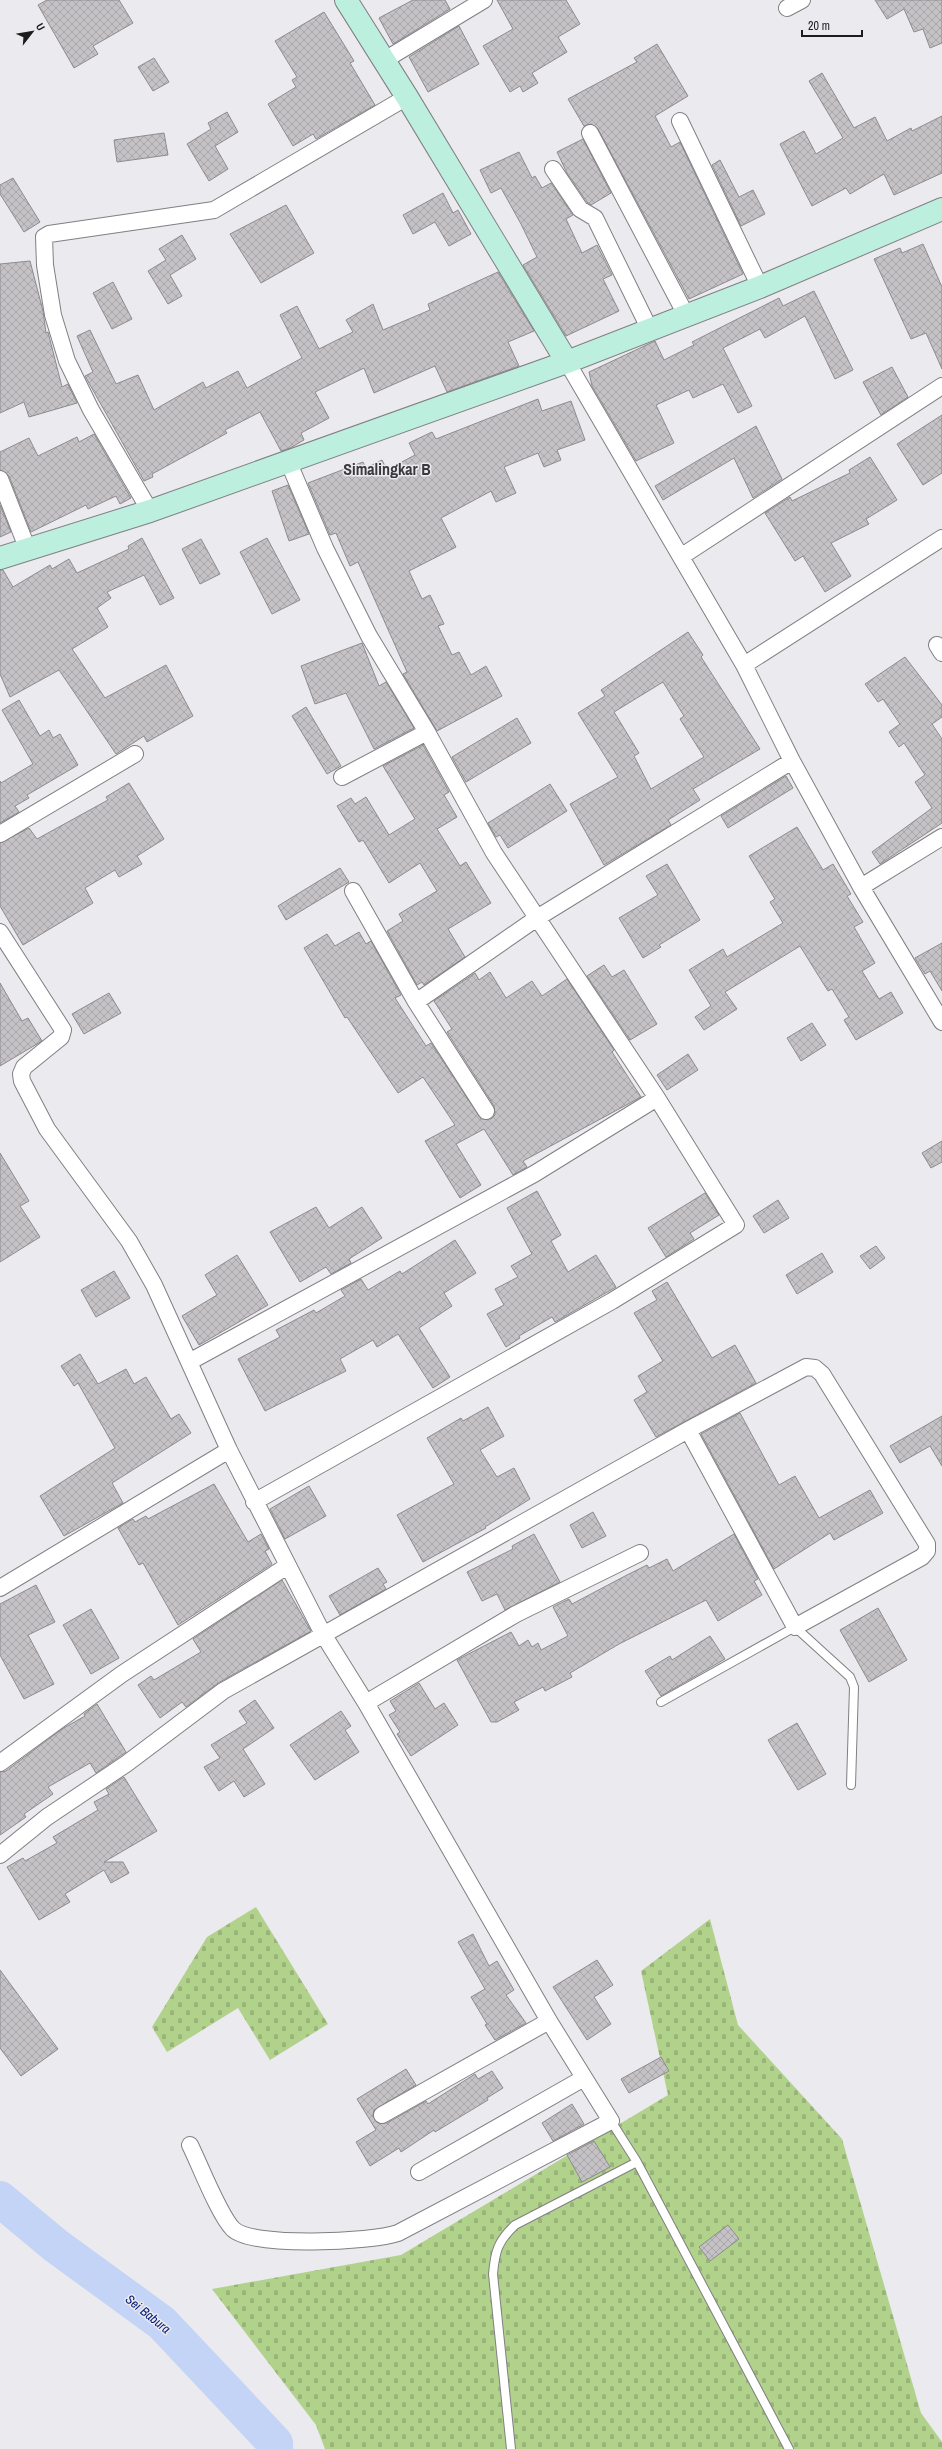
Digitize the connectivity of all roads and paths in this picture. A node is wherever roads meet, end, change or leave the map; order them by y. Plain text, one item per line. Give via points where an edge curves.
1 (346, 0) edge
2 (484, 0) edge
3 (802, 0) edge
4 (787, 8) dead end
5 (383, 61) junction
6 (407, 97) junction
7 (680, 121) dead end
8 (590, 133) dead end
9 (553, 169) dead end
10 (942, 209) edge
11 (760, 287) junction
12 (686, 315) junction
13 (650, 330) junction
14 (567, 362) junction
15 (942, 386) edge
16 (288, 461) junction
17 (0, 479) edge
18 (150, 511) junction
19 (942, 538) edge
20 (28, 550) junction
21 (682, 556) junction
22 (0, 558) edge
23 (744, 665) junction
24 (427, 732) junction
25 (135, 754) dead end
26 (792, 761) junction
27 (342, 777) dead end
28 (0, 834) edge
29 (942, 837) edge
30 (861, 887) junction
31 (353, 891) dead end
32 (537, 918) junction
33 (0, 932) edge
34 (416, 1002) junction
35 (942, 1022) edge
36 (657, 1098) junction
37 (486, 1111) dead end
38 (189, 1362) junction
39 (688, 1430) junction
40 (229, 1450) junction
41 (254, 1502) junction
42 (640, 1553) dead end
43 (287, 1566) junction
44 (0, 1588) edge
45 (795, 1627) junction
46 (324, 1634) junction
47 (661, 1702) dead end
48 (366, 1703) junction
49 (0, 1763) edge
50 (852, 1785) dead end
51 (0, 1855) edge
52 (548, 2021) junction
53 (584, 2078) junction
54 (382, 2115) dead end
55 (611, 2121) junction
56 (190, 2145) dead end
57 (637, 2162) junction
58 (419, 2172) dead end
59 (511, 2449) edge
60 (789, 2449) edge

1 - 5 main road
2 - 5 street
3 - 4 street
5 - 6 main road
6 - 14 main road
6 - 18 street via 214,210 49,234 44,237 45,265 53,314 67,361 91,410
7 - 11 street
8 - 12 street
9 - 13 street via 580,208 595,218
10 - 11 main road
11 - 12 main road
12 - 13 main road
13 - 14 main road
14 - 16 main road
14 - 21 street
15 - 21 street
16 - 18 main road
16 - 24 street via 325,548 369,636
17 - 20 street
18 - 20 main road
19 - 23 street
20 - 22 main road
21 - 23 street
23 - 26 street
24 - 27 street
24 - 32 street via 494,853
25 - 28 street
26 - 30 street
26 - 32 street
29 - 30 street
30 - 35 street
31 - 34 street
32 - 34 street
32 - 36 street
33 - 38 street via 63,1030 61,1037 24,1067 22,1081 47,1129 129,1241 154,1285
34 - 37 street
36 - 38 street via 527,1178
36 - 41 street via 736,1223 735,1228 612,1301
38 - 40 street
39 - 45 street
39 - 45 street via 806,1367 815,1368 822,1374 927,1544 927,1551 922,1557
39 - 46 street
40 - 41 street
40 - 44 street
41 - 43 street
42 - 48 street via 516,1614
43 - 46 street
43 - 49 street via 122,1674
45 - 47 lane
45 - 50 lane via 850,1677 854,1687
46 - 48 street
46 - 51 street via 223,1691 126,1764 47,1817
48 - 52 street
52 - 53 street
52 - 54 street
53 - 55 street
53 - 58 street
55 - 56 street via 398,2233 368,2240 278,2240 243,2236 227,2222
55 - 57 lane
57 - 59 lane via 515,2225 504,2235 495,2252 493,2274
57 - 60 lane

